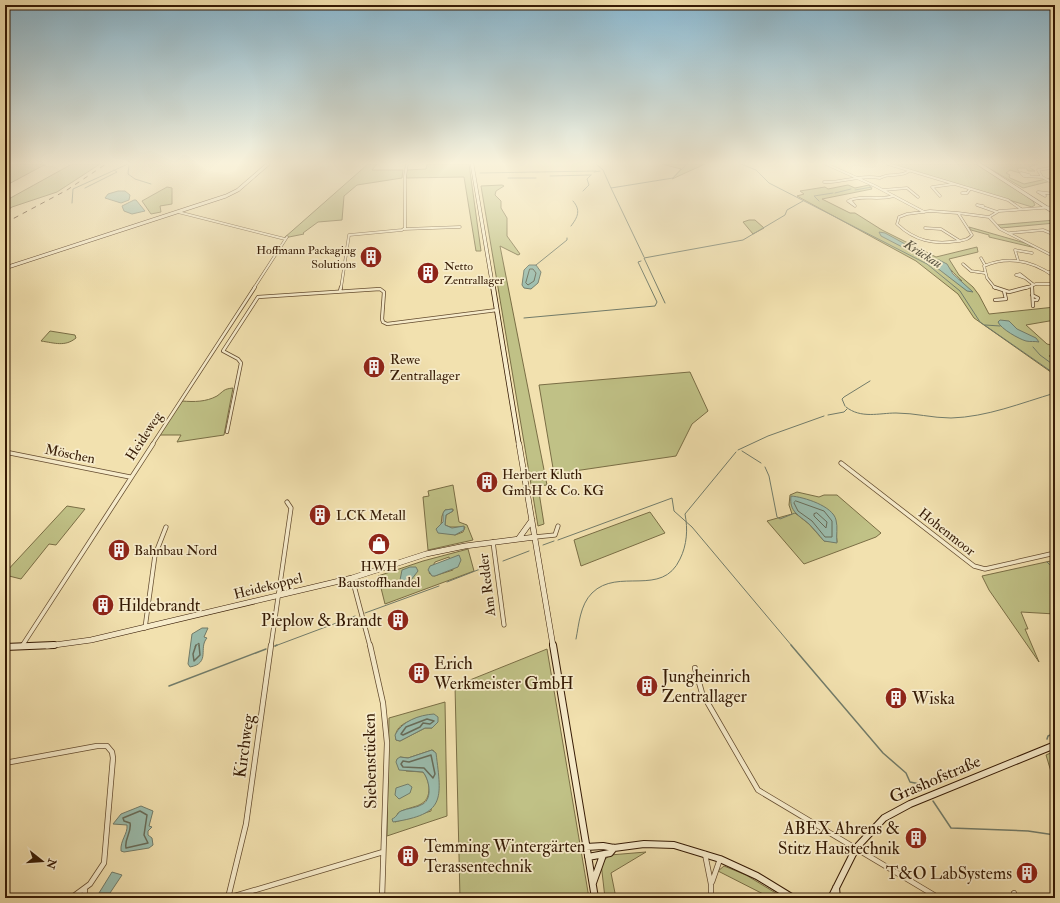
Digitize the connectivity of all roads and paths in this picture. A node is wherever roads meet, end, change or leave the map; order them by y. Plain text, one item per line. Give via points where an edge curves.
1 (196, 206) edge
2 (404, 206) edge
3 (479, 206) edge
4 (914, 206) edge
5 (983, 206) dead end
6 (1017, 206) edge
7 (1036, 207) joint
8 (1045, 207) junction
9 (1055, 207) edge
10 (1031, 208) junction
11 (1021, 209) junction
12 (178, 212) junction
13 (926, 212) junction
14 (957, 212) junction
15 (997, 212) junction
16 (1055, 212) edge
17 (989, 217) junction
18 (460, 227) dead end
19 (925, 228) dead end
20 (404, 229) junction
21 (1008, 233) junction
22 (1055, 235) edge
23 (960, 241) junction
24 (1032, 253) dead end
25 (1055, 257) edge
26 (981, 258) dead end
27 (1018, 260) junction
28 (963, 264) dead end
29 (985, 265) junction
30 (5, 268) edge
31 (1055, 271) edge
32 (1049, 272) junction
33 (985, 273) junction
34 (1025, 278) dead end
35 (1055, 278) edge
36 (1055, 284) edge
37 (1033, 285) junction
38 (340, 291) junction
39 (1004, 291) junction
40 (1032, 295) junction
41 (995, 300) dead end
42 (1033, 300) junction
43 (1033, 306) dead end
44 (497, 310) junction
45 (227, 432) dead end
46 (5, 452) edge
47 (841, 463) dead end
48 (130, 477) junction
49 (287, 502) dead end
50 (532, 519) junction
51 (558, 526) dead end
52 (166, 527) dead end
53 (535, 537) junction
54 (519, 538) junction
55 (493, 542) junction
56 (1055, 553) edge
57 (352, 578) junction
58 (279, 596) junction
59 (504, 625) dead end
60 (144, 628) junction
61 (5, 647) edge
62 (21, 647) junction
63 (695, 668) dead end
64 (1055, 745) edge
65 (5, 763) edge
66 (586, 847) junction
67 (614, 848) junction
68 (856, 848) junction
69 (383, 852) junction
70 (705, 854) junction
71 (603, 855) junction
72 (588, 857) junction
73 (720, 859) junction
74 (711, 884) junction
75 (593, 885) junction
76 (836, 888) junction
77 (86, 890) junction
78 (71, 898) edge
79 (84, 898) edge
80 (228, 898) edge
81 (382, 898) edge
82 (595, 898) edge
83 (711, 898) edge
84 (793, 898) edge
85 (831, 898) edge
86 (837, 898) edge
87 (939, 898) edge

1 - 12 street
2 - 20 street
3 - 44 street
4 - 13 street
5 - 15 street
6 - 11 street
7 - 8 street
7 - 10 street
8 - 9 street
8 - 10 street
8 - 16 street
9 - 16 street
10 - 11 street
11 - 15 street
12 - 30 street
12 - 48 street, Heideweg via 286,238
13 - 14 street
13 - 23 street via 905,214 900,217 898,224 931,244 942,245
14 - 17 street
14 - 23 street via 972,235
15 - 17 street
17 - 21 street via 994,225
18 - 20 street
19 - 23 street via 941,229
20 - 38 street via 349,235
21 - 22 street via 1043,230
21 - 25 street
24 - 27 street via 1015,250
26 - 29 street
27 - 29 street via 1006,259
27 - 32 street via 1035,264
28 - 33 street via 971,271
29 - 33 street
31 - 32 street
32 - 35 street
33 - 39 street via 989,283
34 - 37 street
36 - 37 street
37 - 39 street via 1017,291
37 - 40 street
38 - 44 street via 382,289 383,320 386,324
38 - 45 street via 260,296 255,299 223,351 241,363
39 - 41 street via 1006,299
40 - 42 street
40 - 42 street via 1038,298
42 - 43 street
44 - 50 street
46 - 48 street, Möschen
47 - 56 street, Hohenmoor via 974,566 984,569
48 - 62 street, Heideweg
49 - 58 street, Kirchweg via 291,508
50 - 53 street
50 - 54 street
51 - 53 street via 555,535
52 - 60 street via 155,555
53 - 54 street, Heidekoppel
53 - 66 street
54 - 55 street, Heidekoppel
55 - 57 street, Heidekoppel via 426,554
55 - 59 street, Am Redder
57 - 58 street, Heidekoppel
57 - 69 street, Siebenstücken via 385,722
58 - 60 street, Heidekoppel
58 - 80 street, Kirchweg via 246,824
60 - 62 street, Heidekoppel via 69,644
61 - 62 street, Heidekoppel
63 - 68 street via 702,693 748,777 758,790
64 - 68 street, Grashofstraße via 897,810 877,824
65 - 77 street via 97,746 107,746 112,752 104,863
66 - 67 street
66 - 72 street
67 - 70 street via 644,844 674,845
67 - 71 street via 610,853
68 - 76 street, Grashofstraße
68 - 87 street
69 - 80 street
69 - 81 street, Siebenstücken
70 - 73 street
70 - 74 street
71 - 72 street
71 - 75 street
72 - 75 street
73 - 74 street
73 - 84 street via 757,876
74 - 83 street
75 - 82 street
76 - 85 street, Grashofstraße
76 - 86 street
77 - 78 street
77 - 79 street

